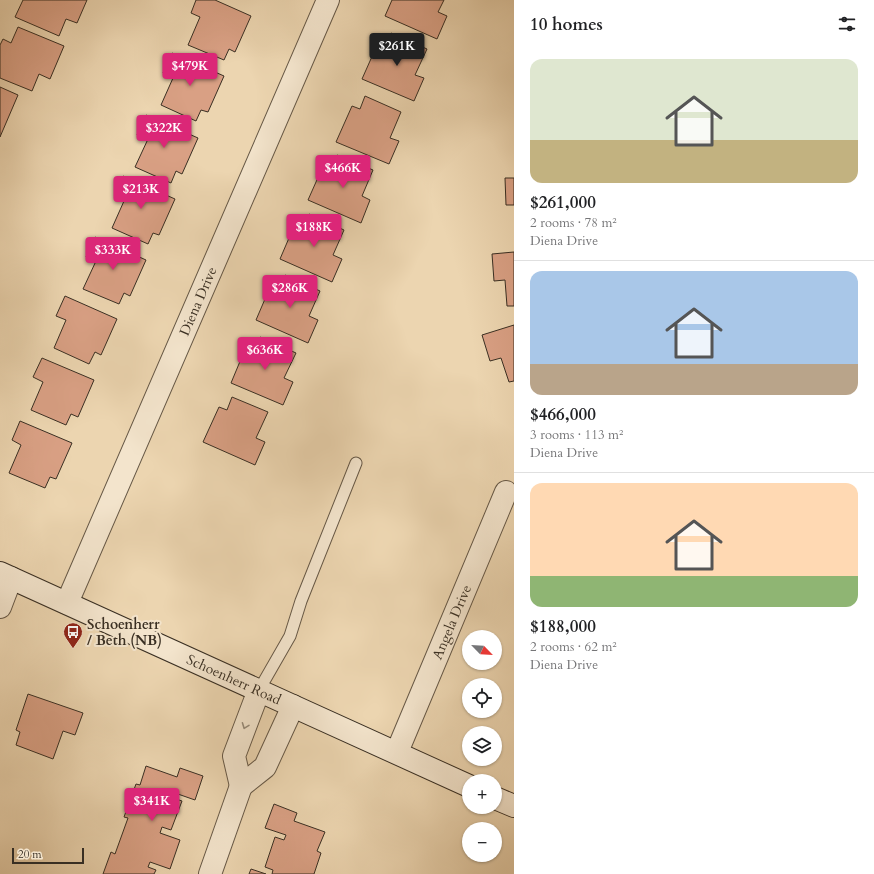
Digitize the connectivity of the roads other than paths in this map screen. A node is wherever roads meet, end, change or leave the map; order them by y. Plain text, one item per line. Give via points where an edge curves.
1 (328, 0) edge
2 (356, 463) dead end
3 (506, 492) dead end
4 (6, 576) edge
5 (67, 603) junction
6 (0, 607) edge
7 (259, 690) junction
8 (294, 706) junction
9 (397, 752) junction
10 (462, 783) edge
11 (241, 786) junction
12 (502, 801) edge
13 (514, 806) edge
14 (210, 874) edge

1 - 5 street, Diena Drive
2 - 7 lane via 301,601 290,636
3 - 9 street, Angela Drive
4 - 5 street, Schoenherr Road
4 - 6 street
5 - 7 street, Schoenherr Road
7 - 8 street, Schoenherr Road
7 -> 11 street via 234,756
8 - 9 street, Schoenherr Road
8 - 11 street via 265,767
9 - 10 street, Schoenherr Road
11 - 14 street
12 - 13 street

